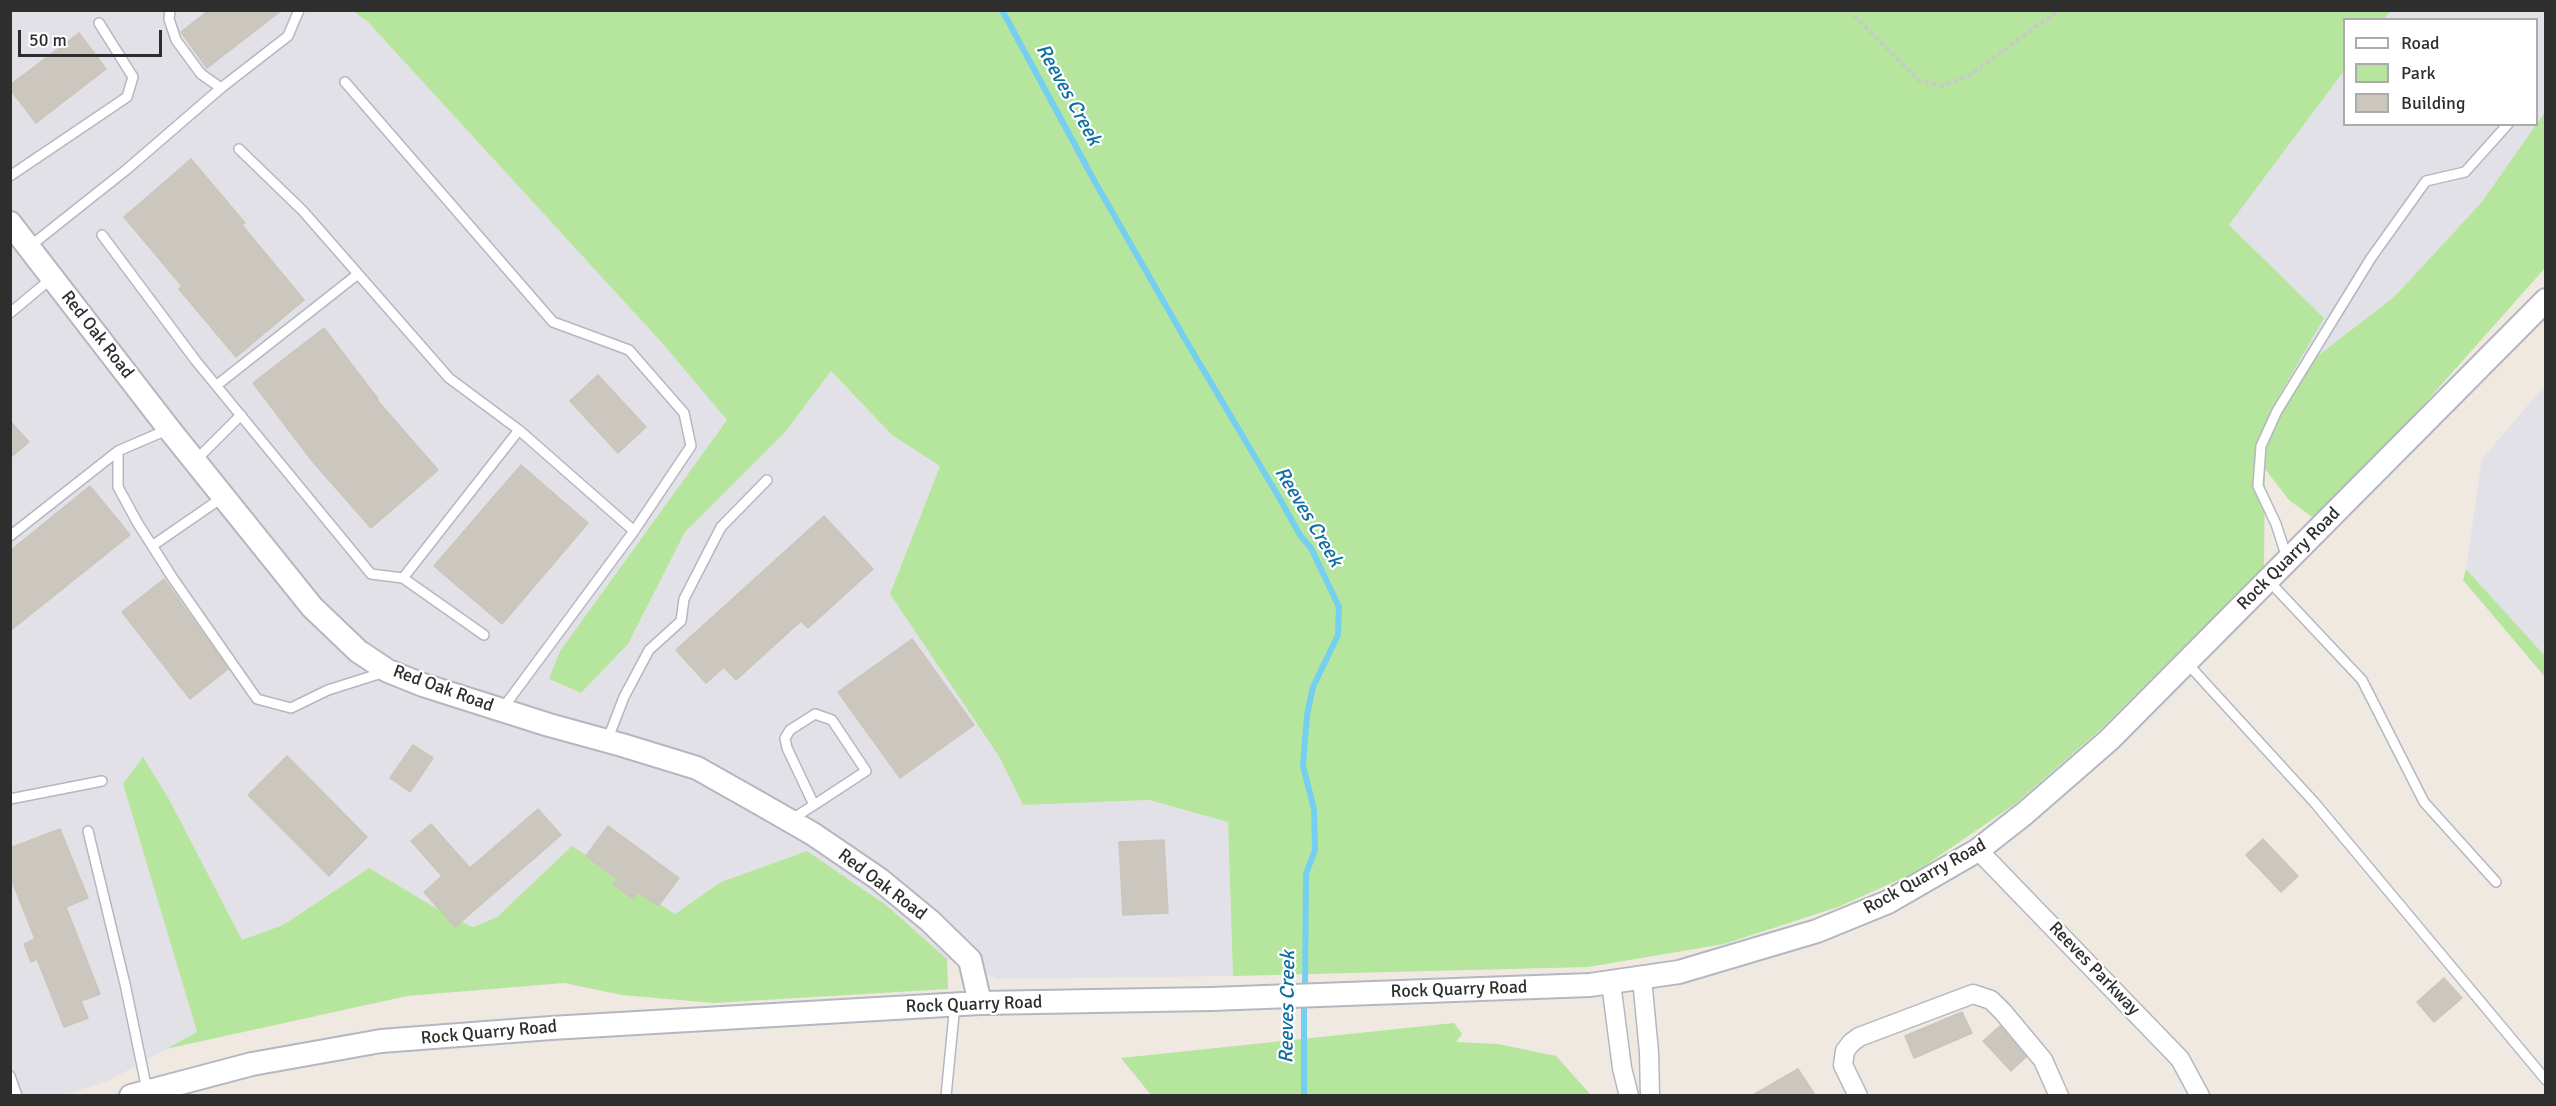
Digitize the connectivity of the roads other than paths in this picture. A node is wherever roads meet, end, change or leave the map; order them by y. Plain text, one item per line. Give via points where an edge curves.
1 (170, 10) edge
2 (299, 10) edge
3 (99, 23) dead end
4 (345, 82) dead end
5 (221, 88) junction
6 (2506, 126) edge
7 (239, 149) dead end
8 (10, 176) edge
9 (10, 223) edge
10 (102, 235) dead end
11 (29, 246) junction
12 (358, 274) junction
13 (52, 278) junction
14 (2546, 300) edge
15 (10, 313) edge
16 (217, 385) junction
17 (241, 415) junction
18 (169, 429) junction
19 (519, 430) junction
20 (118, 451) junction
21 (195, 461) junction
22 (767, 480) dead end
23 (223, 497) junction
24 (634, 531) junction
25 (10, 536) edge
26 (152, 546) junction
27 (2288, 560) junction
28 (403, 578) junction
29 (2268, 580) junction
30 (484, 635) dead end
31 (2186, 662) junction
32 (388, 671) junction
33 (502, 710) junction
34 (608, 741) junction
35 (102, 781) dead end
36 (10, 799) edge
37 (814, 805) junction
38 (790, 820) junction
39 (88, 831) dead end
40 (1978, 850) junction
41 (2496, 882) dead end
42 (1642, 979) junction
43 (1611, 983) junction
44 (980, 1003) junction
45 (955, 1004) junction
46 (11, 1080) edge
47 (2546, 1080) edge
48 (139, 1093) edge
49 (18, 1095) edge
50 (946, 1095) edge
51 (1629, 1095) edge
52 (1650, 1095) edge
53 (1858, 1095) edge
54 (2059, 1095) edge
55 (2200, 1095) edge

1 - 5 lane via 176,40 201,74
2 - 5 lane via 288,36
3 - 8 lane via 133,77 127,97
4 - 24 lane via 554,322 629,350 684,413 691,446
5 - 11 lane
6 - 27 lane via 2465,172 2426,181 2371,258 2277,411 2261,447 2258,486
7 - 12 lane via 303,211
9 - 11 street, Red Oak Road
10 - 16 lane
11 - 13 street, Red Oak Road
12 - 16 lane
12 - 19 lane via 449,378
13 - 15 lane
13 - 18 street, Red Oak Road
14 - 27 street, Rock Quarry Road
16 - 17 lane
17 - 21 lane
17 - 28 lane via 371,574
18 - 20 lane
18 - 21 street, Red Oak Road
19 - 24 lane
19 - 28 lane
20 - 25 lane
20 - 26 lane via 118,487
21 - 23 street, Red Oak Road
22 - 34 lane via 721,527 684,598 681,621 649,650 624,697
23 - 26 lane
23 - 32 street, Red Oak Road via 312,607 358,651
24 - 33 lane
26 - 32 lane via 257,699 291,708 328,690
27 - 29 street, Rock Quarry Road
28 - 30 lane
29 - 31 street, Rock Quarry Road
29 - 41 lane via 2362,680 2424,802
31 - 40 street, Rock Quarry Road via 2109,740
31 - 47 lane via 2314,802
32 - 33 street, Red Oak Road
33 - 34 street, Red Oak Road
34 - 38 street, Red Oak Road via 698,768
35 - 36 lane
37 - 37 lane via 866,771 832,720 816,714 790,729 785,738
37 - 38 lane
38 - 44 street, Red Oak Road via 879,879 930,921 969,960
39 - 48 lane via 125,984
40 - 42 street, Rock Quarry Road via 1888,902 1817,931 1679,972
40 - 55 street, Reeves Parkway via 2180,1059
42 - 43 street, Rock Quarry Road
42 - 52 street
43 - 44 street, Rock Quarry Road via 1211,999
43 - 51 street
44 - 45 street, Rock Quarry Road
45 - 48 street, Rock Quarry Road via 381,1041 252,1064
45 - 50 lane
46 - 49 lane
53 - 54 street via 1843,1065 1851,1043 1973,994 1990,1000 2010,1020 2043,1060

